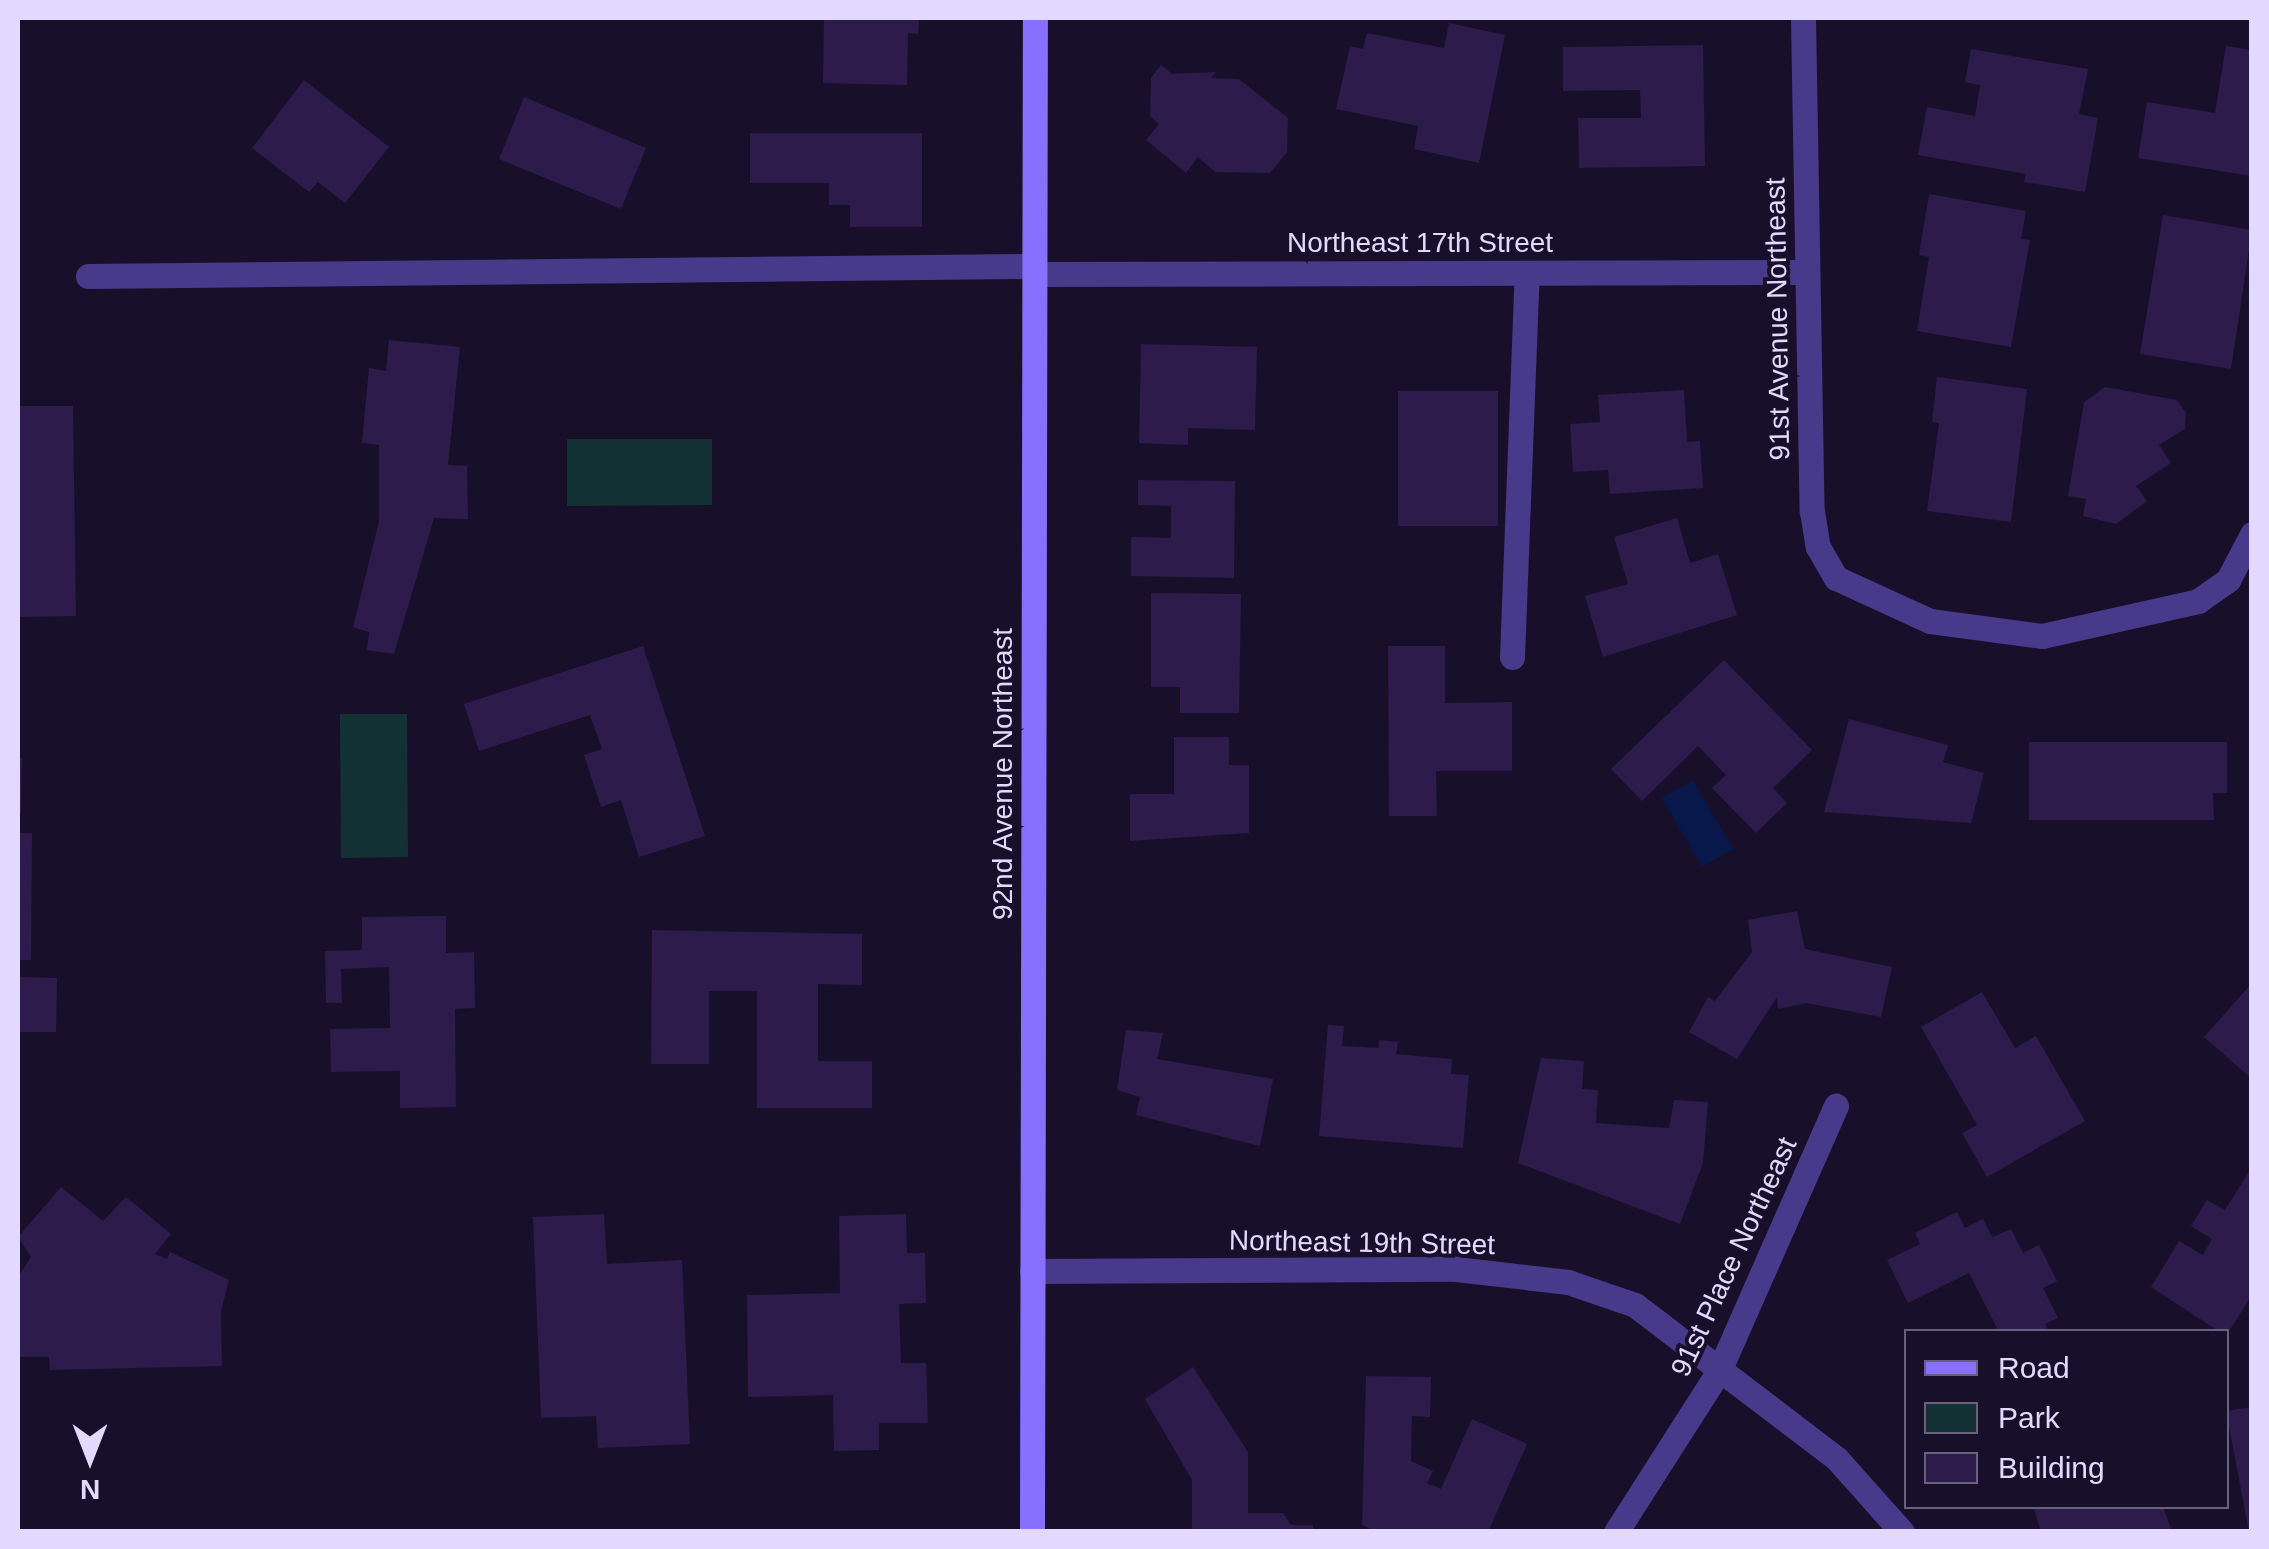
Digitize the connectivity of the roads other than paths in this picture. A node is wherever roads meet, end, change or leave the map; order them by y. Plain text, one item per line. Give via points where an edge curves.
1 (1035, 18) edge
2 (1803, 18) edge
3 (1034, 270) junction
4 (1807, 272) junction
5 (1527, 273) junction
6 (88, 276) dead end
7 (2252, 534) edge
8 (1512, 657) dead end
9 (1836, 1106) dead end
10 (1032, 1271) junction
11 (1719, 1371) junction
12 (1032, 1532) edge
13 (1616, 1532) edge
14 (1902, 1532) edge

1 - 3 main road, 92nd Avenue Northeast
2 - 4 street, 91st Avenue Northeast
3 - 5 street, Northeast 17th Street
3 - 6 street, Northeast 17th Street
3 - 10 main road, 92nd Avenue Northeast
4 - 5 street, Northeast 17th Street
4 - 7 street, 91st Avenue Northeast via 1818,547 1836,578 1930,622 2042,636 2198,601 2228,580
5 - 8 street
9 - 11 street, 91st Place Northeast
10 - 11 street, Northeast 19th Street via 1456,1269 1568,1282 1635,1305
10 - 12 main road, 92nd Avenue Northeast
11 - 13 street, 91st Place Northeast
11 - 14 street, Northeast 19th Street via 1837,1458

